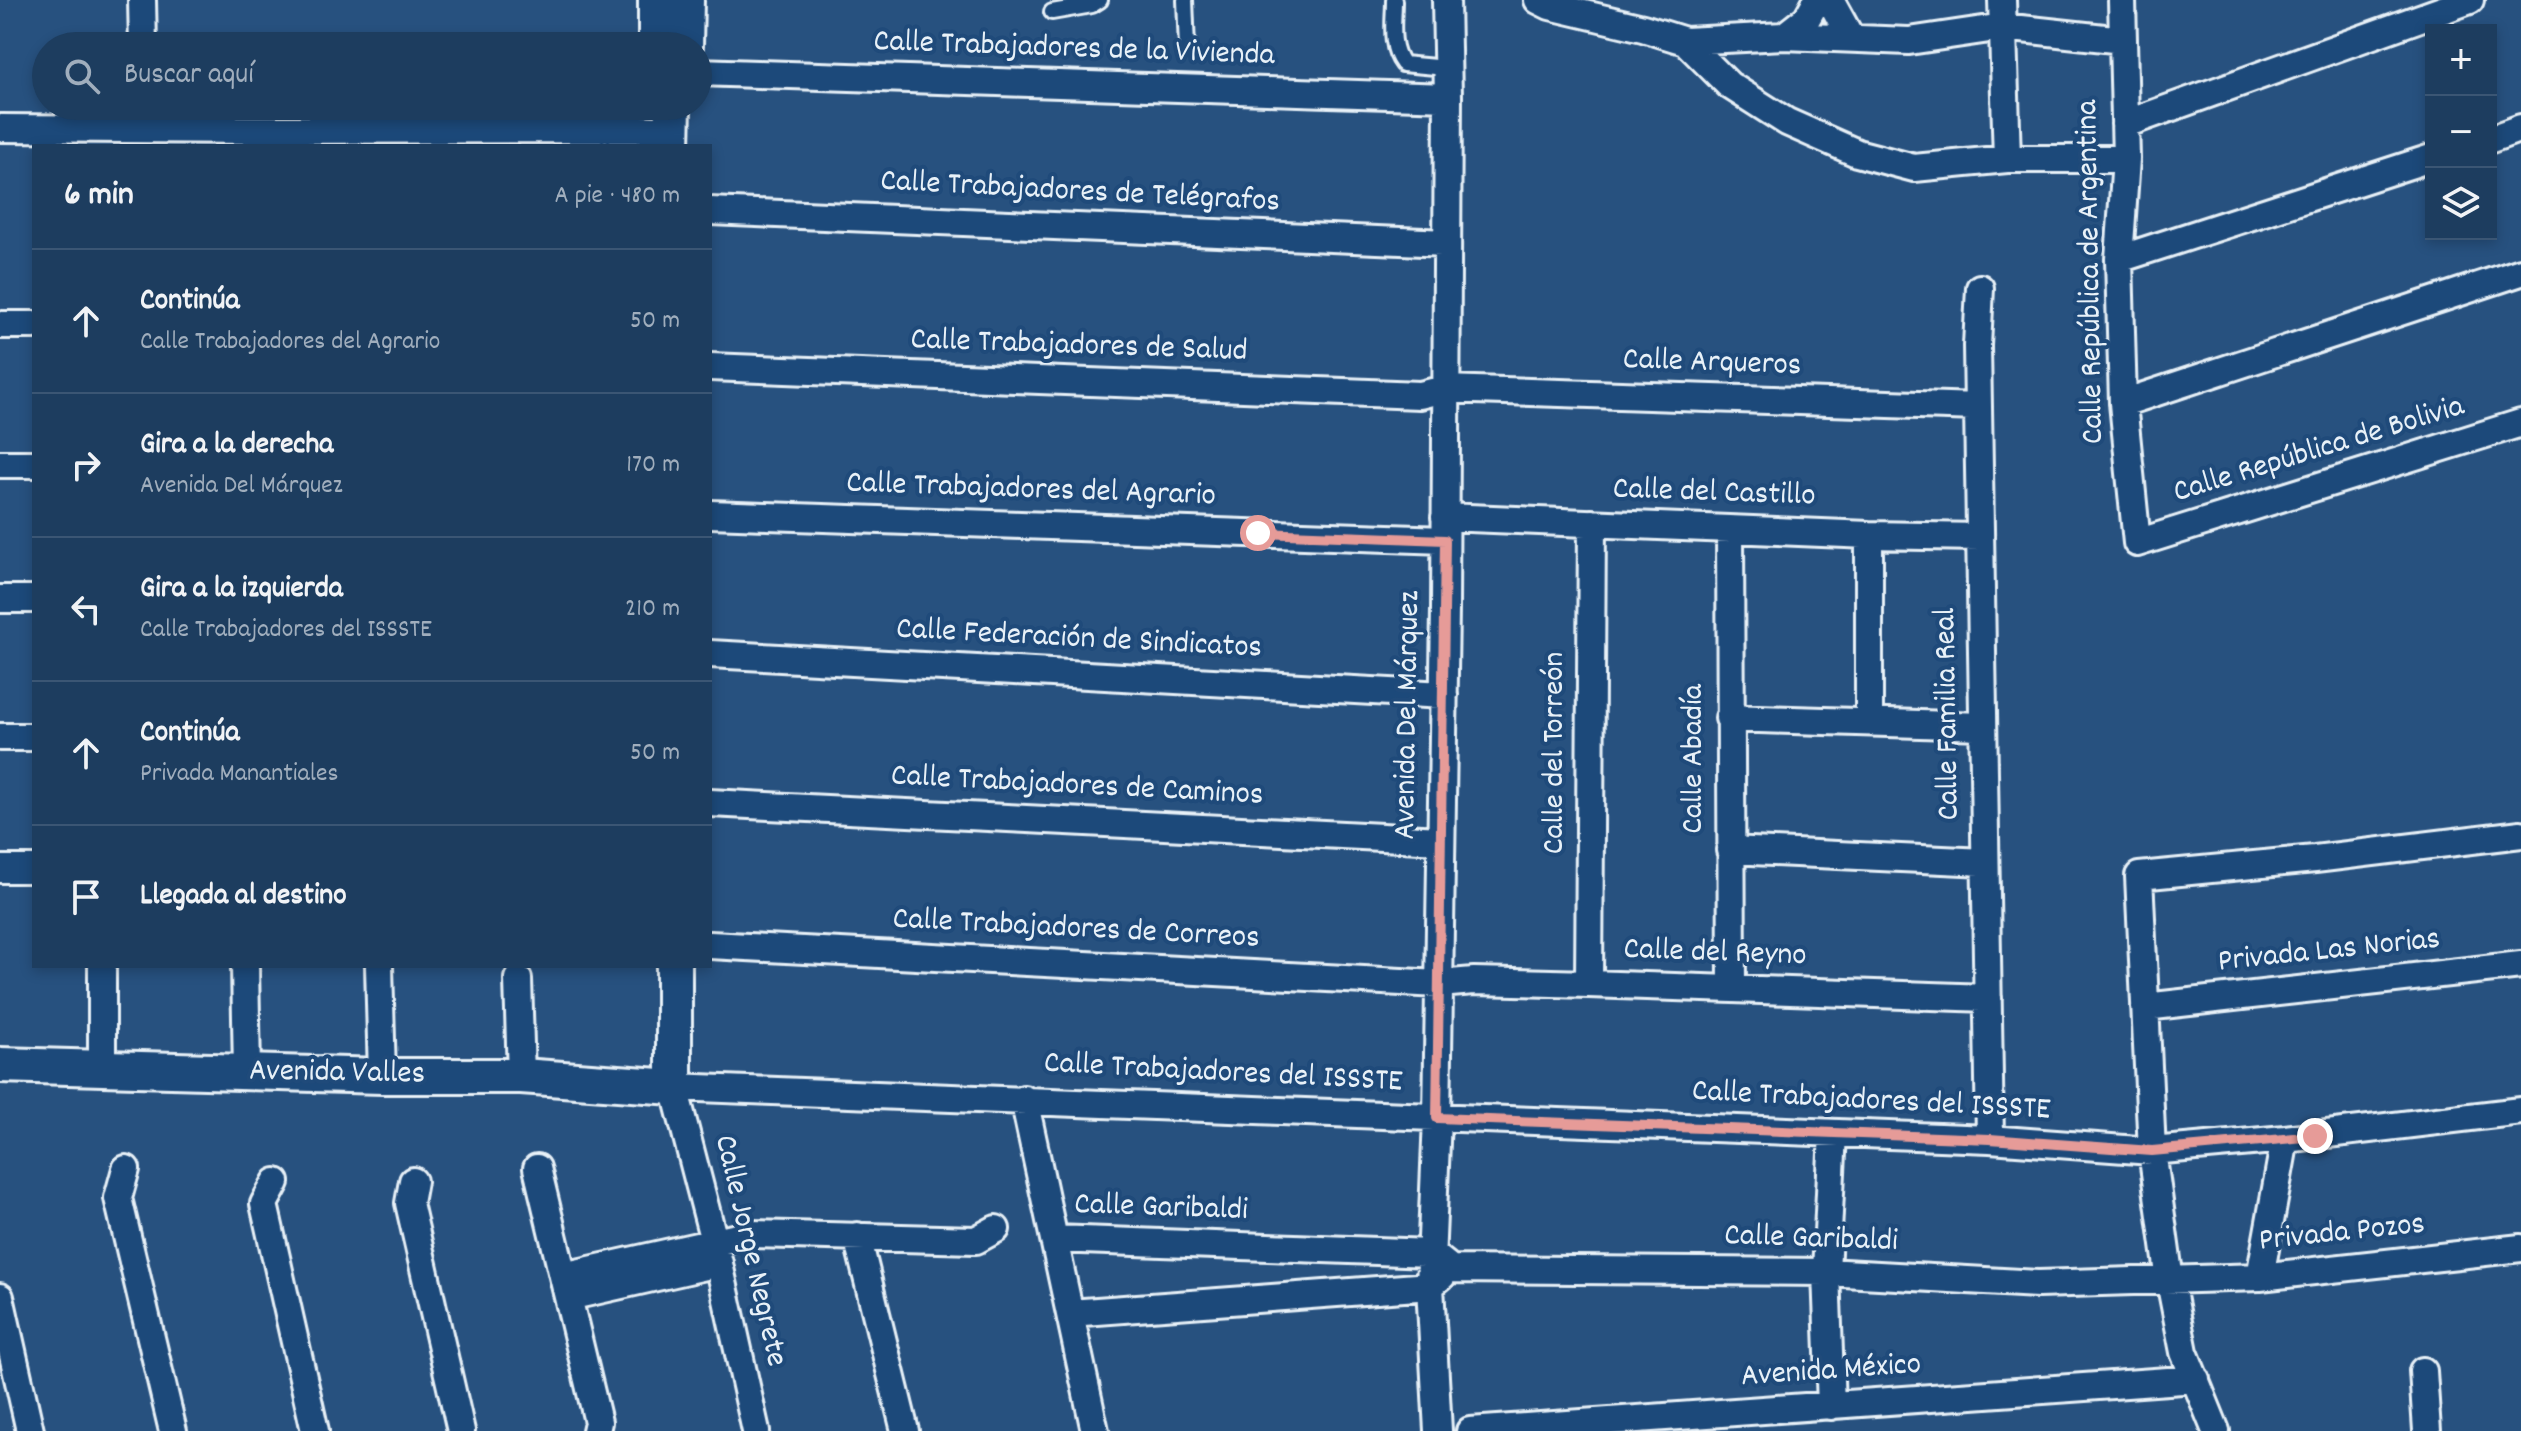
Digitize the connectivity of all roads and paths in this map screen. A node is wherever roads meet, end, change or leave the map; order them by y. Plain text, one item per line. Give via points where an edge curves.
1 (142, 0) edge
2 (656, 0) edge
3 (686, 0) edge
4 (1100, 0) edge
5 (1185, 0) edge
6 (1394, 0) edge
7 (1446, 0) edge
8 (1817, 0) edge
9 (1830, 0) edge
10 (2002, 0) edge
11 (2122, 0) edge
12 (2470, 0) edge
13 (1547, 2) edge
14 (1052, 12) dead end
15 (2003, 27) junction
16 (143, 32) edge
17 (656, 32) edge
18 (685, 32) edge
19 (1784, 36) junction
20 (1851, 38) junction
21 (2123, 40) junction
22 (1685, 41) junction
23 (1187, 48) dead end
24 (1446, 68) junction
25 (712, 72) edge
26 (1448, 97) junction
27 (136, 120) edge
28 (155, 120) edge
29 (664, 120) edge
30 (2125, 124) junction
31 (0, 128) edge
32 (2521, 128) edge
33 (67, 137) edge
34 (389, 137) edge
35 (523, 137) edge
36 (2497, 137) edge
37 (252, 138) edge
38 (2007, 159) junction
39 (2126, 159) junction
40 (2425, 160) edge
41 (712, 211) edge
42 (1447, 243) junction
43 (2119, 259) junction
44 (2521, 272) edge
45 (1980, 288) dead end
46 (0, 325) edge
47 (32, 325) edge
48 (712, 367) edge
49 (1444, 389) junction
50 (2123, 403) junction
51 (1978, 407) junction
52 (2521, 423) edge
53 (0, 464) edge
54 (32, 464) edge
55 (712, 514) edge
56 (1592, 523) junction
57 (1445, 528) junction
58 (1730, 530) junction
59 (1869, 535) junction
60 (1980, 537) junction
61 (2137, 543) joint
62 (0, 599) edge
63 (32, 599) edge
64 (712, 654) edge
65 (1444, 695) junction
66 (1729, 718) junction
67 (1869, 722) junction
68 (1983, 726) junction
69 (0, 737) edge
70 (32, 737) edge
71 (712, 803) edge
72 (2521, 834) edge
73 (1441, 840) junction
74 (1730, 850) junction
75 (1985, 862) junction
76 (0, 869) edge
77 (32, 869) edge
78 (712, 945) edge
79 (2521, 965) edge
80 (102, 968) edge
81 (245, 968) edge
82 (379, 968) edge
83 (674, 968) edge
84 (518, 979) dead end
85 (1439, 984) junction
86 (1589, 984) junction
87 (1732, 988) junction
88 (1988, 998) junction
89 (2145, 1007) junction
90 (0, 1065) edge
91 (102, 1068) junction
92 (247, 1071) junction
93 (382, 1076) junction
94 (521, 1076) junction
95 (674, 1087) junction
96 (1024, 1099) junction
97 (2521, 1111) edge
98 (1437, 1118) junction
99 (1833, 1133) junction
100 (1990, 1139) junction
101 (2285, 1139) junction
102 (2152, 1151) junction
103 (537, 1168) dead end
104 (126, 1169) dead end
105 (413, 1181) dead end
106 (276, 1182) dead end
107 (996, 1229) dead end
108 (857, 1236) junction
109 (1055, 1239) junction
110 (2521, 1248) edge
111 (716, 1252) junction
112 (1441, 1261) junction
113 (1826, 1272) junction
114 (2260, 1277) junction
115 (2170, 1281) junction
116 (566, 1286) junction
117 (1430, 1286) junction
118 (0, 1297) edge
119 (1070, 1313) junction
120 (5, 1343) edge
121 (2423, 1371) dead end
122 (2196, 1379) junction
123 (1831, 1406) junction
124 (1645, 1425) edge
125 (30, 1431) edge
126 (173, 1431) edge
127 (315, 1431) edge
128 (461, 1431) edge
129 (596, 1431) edge
130 (756, 1431) edge
131 (905, 1431) edge
132 (1095, 1431) edge
133 (1438, 1431) edge
134 (1470, 1431) edge
135 (2216, 1431) edge
136 (2427, 1431) edge

1 - 16 street
2 - 17 street
3 - 18 street
4 - 14 lane
5 - 23 lane
6 - 24 lane via 1396,56 1403,64
7 - 24 street, Avenida Del Márquez
8 - 19 street via 1807,18
9 - 20 street
10 - 15 street
11 - 21 street, Calle República de Argentina
12 - 30 street
13 - 22 street
15 - 20 street via 1909,41
15 - 21 street
15 - 38 street
19 - 20 street
19 - 22 street
21 - 30 street, Calle República de Argentina
22 - 38 street via 1729,85 1787,122 1857,153 1914,168
24 - 26 street, Avenida Del Márquez
25 - 26 street, Calle Trabajadores de la Vivienda
26 - 42 street, Avenida Del Márquez
27 - 33 street
28 - 37 street
29 - 35 street
30 - 39 street, Calle República de Argentina
31 - 33 street
32 - 36 street
34 - 35 street
34 - 37 street
38 - 39 street
39 - 43 street, Calle República de Argentina
40 - 43 street
41 - 42 street, Calle Trabajadores de Telégrafos
42 - 49 street, Avenida Del Márquez
43 - 50 street, Calle República de Argentina
44 - 50 street
45 - 51 street, Calle Familia Real
46 - 47 street
48 - 49 street, Calle Trabajadores de Salud via 1420,395
49 - 51 street, Calle Arqueros
49 - 57 street, Avenida Del Márquez
50 - 61 street, Calle República de Argentina
51 - 60 street, Calle Familia Real
52 - 61 street, Calle República de Bolivia
53 - 54 street
55 - 57 street, Calle Trabajadores del Agrario
56 - 57 street, Calle del Castillo
56 - 58 street, Calle del Castillo
56 - 86 street, Calle del Torreón
57 - 65 street, Avenida Del Márquez
58 - 59 street, Calle del Castillo
58 - 66 street, Calle Abadía
59 - 60 street, Calle del Castillo
59 - 67 street
60 - 68 street, Calle Familia Real
62 - 63 street
64 - 65 street, Calle Federación de Sindicatos
65 - 73 street, Avenida Del Márquez
66 - 67 street
66 - 74 street, Calle Abadía
67 - 68 street
68 - 75 street, Calle Familia Real
69 - 70 street
71 - 73 street, Calle Trabajadores de Caminos
72 - 89 street via 2139,876
73 - 85 street, Avenida Del Márquez
74 - 75 street
74 - 87 street, Calle Abadía
75 - 88 street, Calle Familia Real
76 - 77 street
78 - 85 street, Calle Trabajadores de Correos
79 - 89 street, Privada Las Norias
80 - 91 street
81 - 92 street
82 - 93 street
83 - 95 street
84 - 94 street
85 - 86 street, Calle del Reyno
85 - 98 street, Avenida Del Márquez
86 - 87 street, Calle del Reyno
87 - 88 street, Calle del Reyno
88 - 100 street, Calle Familia Real
89 - 102 street
90 - 91 street, Avenida Valles
91 - 92 street, Avenida Valles
92 - 93 street, Avenida Valles
93 - 94 street, Avenida Valles
94 - 95 street, Avenida Valles
95 - 96 street, Calle Trabajadores del ISSSTE
95 - 111 street, Calle Jorge Negrete
96 - 98 street, Calle Trabajadores del ISSSTE
96 - 109 street
97 - 101 street, Calle Trabajadores del ISSSTE
98 - 99 street, Calle Trabajadores del ISSSTE
98 - 112 street, Avenida Del Márquez
99 - 100 street, Calle Trabajadores del ISSSTE
99 - 113 street
100 - 102 street, Calle Trabajadores del ISSSTE
101 - 102 street, Calle Trabajadores del ISSSTE
101 - 114 street
102 - 115 street
103 - 116 street
104 - 126 street via 118,1198
105 - 128 street via 409,1203
106 - 127 street via 264,1204
107 - 108 street via 976,1240
108 - 111 street via 751,1234
108 - 131 street
109 - 112 street, Calle Garibaldi
109 - 119 street
110 - 114 street, Privada Pozos
111 - 116 street
111 - 130 street, Calle Jorge Negrete
112 - 113 street, Calle Garibaldi
112 - 117 street
113 - 115 street, Calle Garibaldi via 2038,1284
113 - 123 street
114 - 115 street, Privada Pozos
115 - 122 street via 2184,1352
116 - 129 street
117 - 119 street
117 - 133 street
118 - 120 street
119 - 132 street
120 - 125 street
121 - 136 street
122 - 123 street, Avenida México
122 - 135 street
123 - 124 street, Avenida México
124 - 134 street, Avenida México

